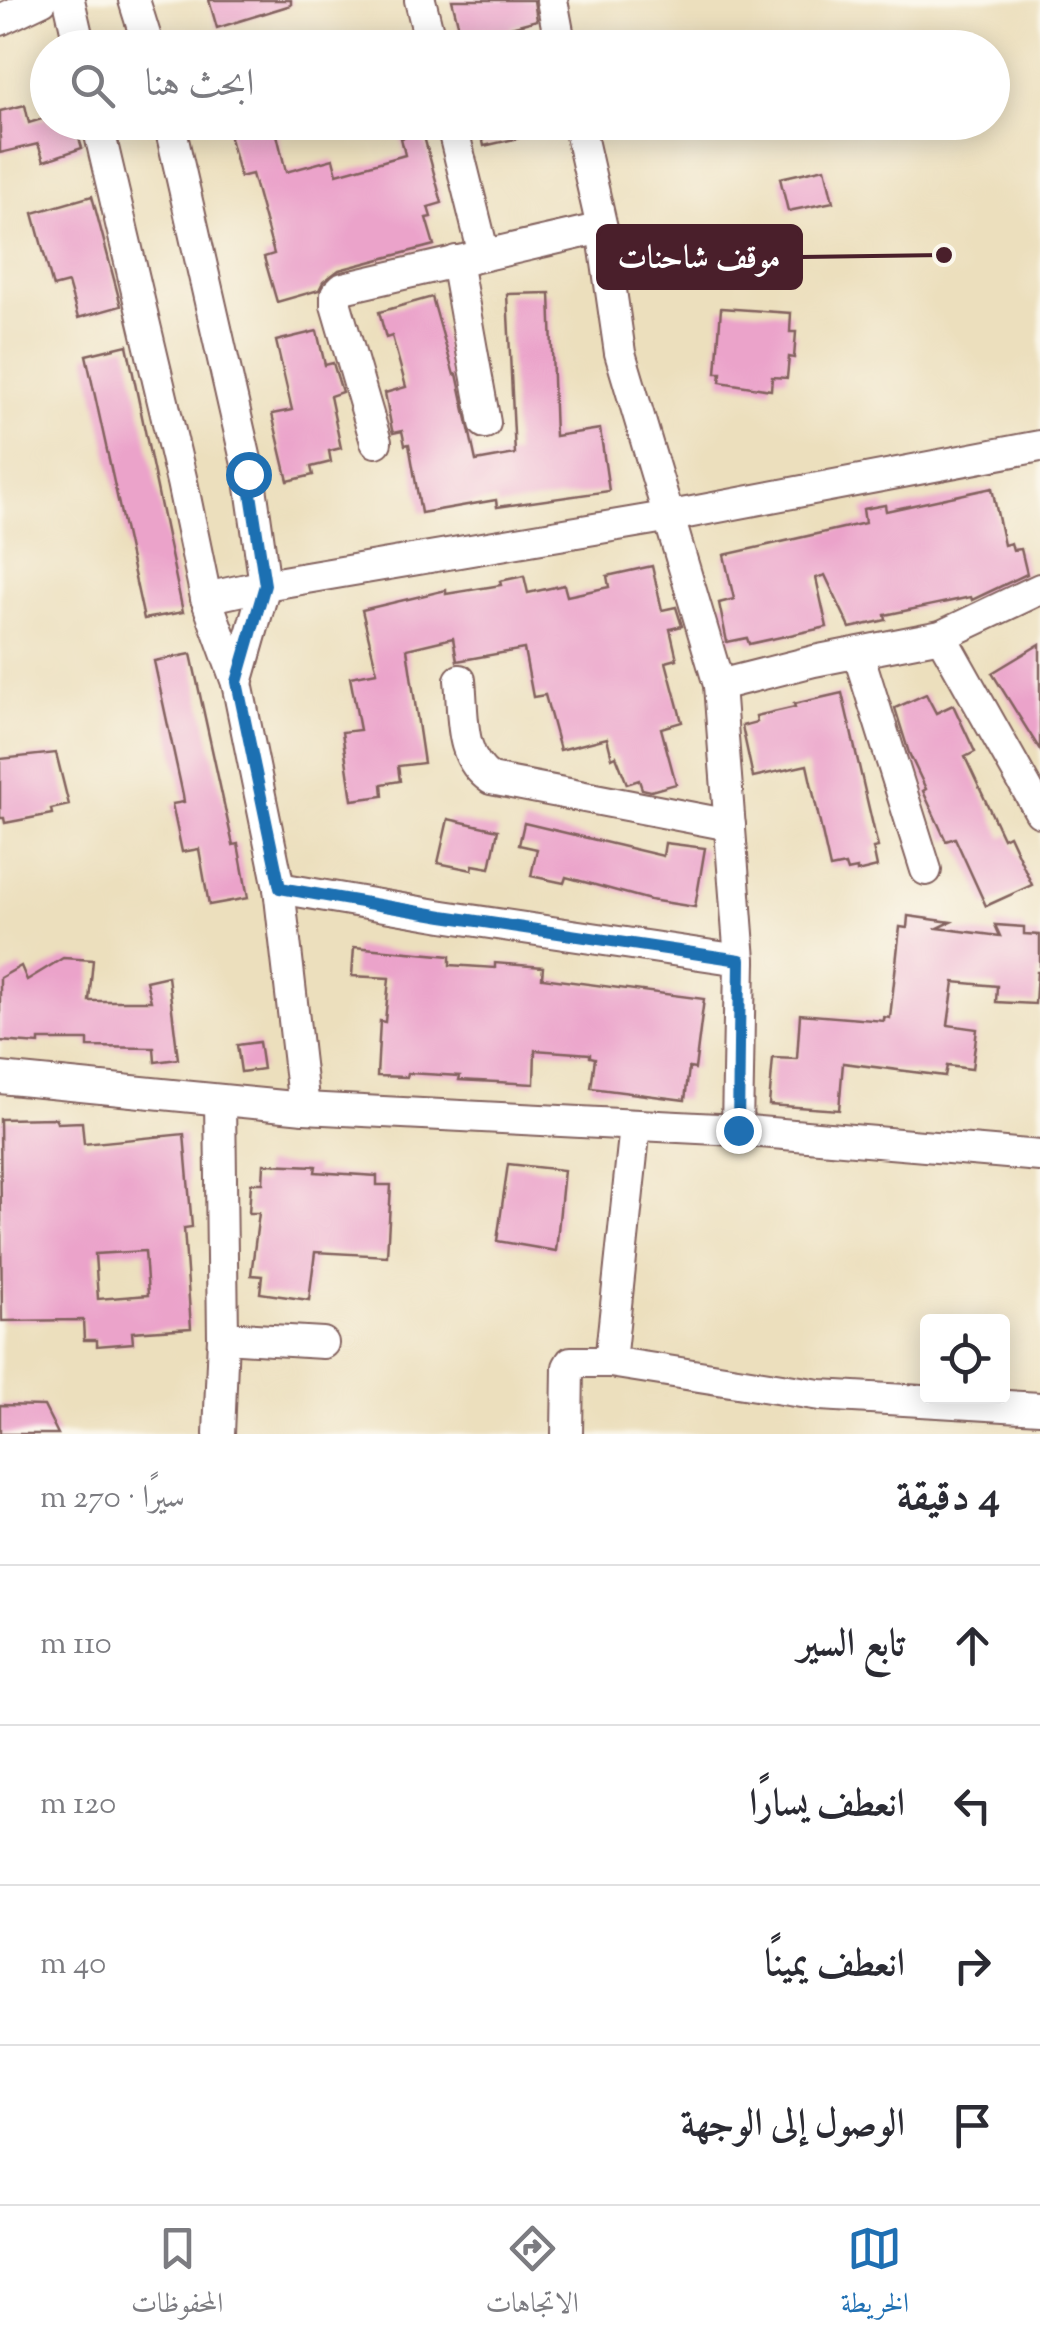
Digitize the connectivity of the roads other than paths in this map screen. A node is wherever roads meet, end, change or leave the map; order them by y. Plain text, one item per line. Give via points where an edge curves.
1 (42, 0) edge
2 (68, 0) edge
3 (134, 0) edge
4 (420, 0) edge
5 (552, 0) edge
6 (0, 20) edge
7 (76, 30) edge
8 (144, 30) edge
9 (428, 30) edge
10 (558, 30) edge
11 (102, 140) edge
12 (173, 140) edge
13 (453, 140) edge
14 (582, 140) edge
15 (602, 228) junction
16 (470, 258) junction
17 (485, 422) dead end
18 (376, 442) dead end
19 (1040, 446) edge
20 (670, 516) junction
21 (265, 585) junction
22 (1040, 589) edge
23 (206, 598) junction
24 (941, 636) junction
25 (858, 654) junction
26 (460, 680) dead end
27 (237, 682) junction
28 (720, 686) junction
29 (1040, 812) edge
30 (730, 825) junction
31 (926, 870) dead end
32 (280, 888) junction
33 (740, 960) junction
34 (0, 1078) edge
35 (220, 1100) junction
36 (304, 1108) junction
37 (635, 1126) junction
38 (738, 1130) junction
39 (1040, 1156) edge
40 (223, 1337) junction
41 (324, 1343) dead end
42 (610, 1362) junction
43 (1040, 1408) edge
44 (218, 1434) edge
45 (567, 1434) edge

1 - 6 street
2 - 7 street
3 - 8 street
4 - 9 street
5 - 10 street
11 - 23 street
12 - 21 street via 248,474
13 - 16 street
14 - 15 street
15 - 16 street
15 - 20 street via 620,352
16 - 17 street
16 - 18 street via 357,283 336,295
19 - 20 street
20 - 21 street
20 - 28 street
21 - 23 street
21 - 27 street
22 - 24 street
23 - 27 street
24 - 25 street
24 - 29 street
25 - 28 street
25 - 31 street
26 - 30 street via 467,751 474,767 491,779
27 - 32 street
28 - 30 street
30 - 33 street
32 - 33 street
32 - 36 street
33 - 38 street
34 - 35 street
35 - 36 street
35 - 40 street
36 - 37 street
37 - 38 street
37 - 42 street
38 - 39 street
40 - 41 street
40 - 44 street
42 - 43 street via 820,1395
42 - 45 street via 571,1362

